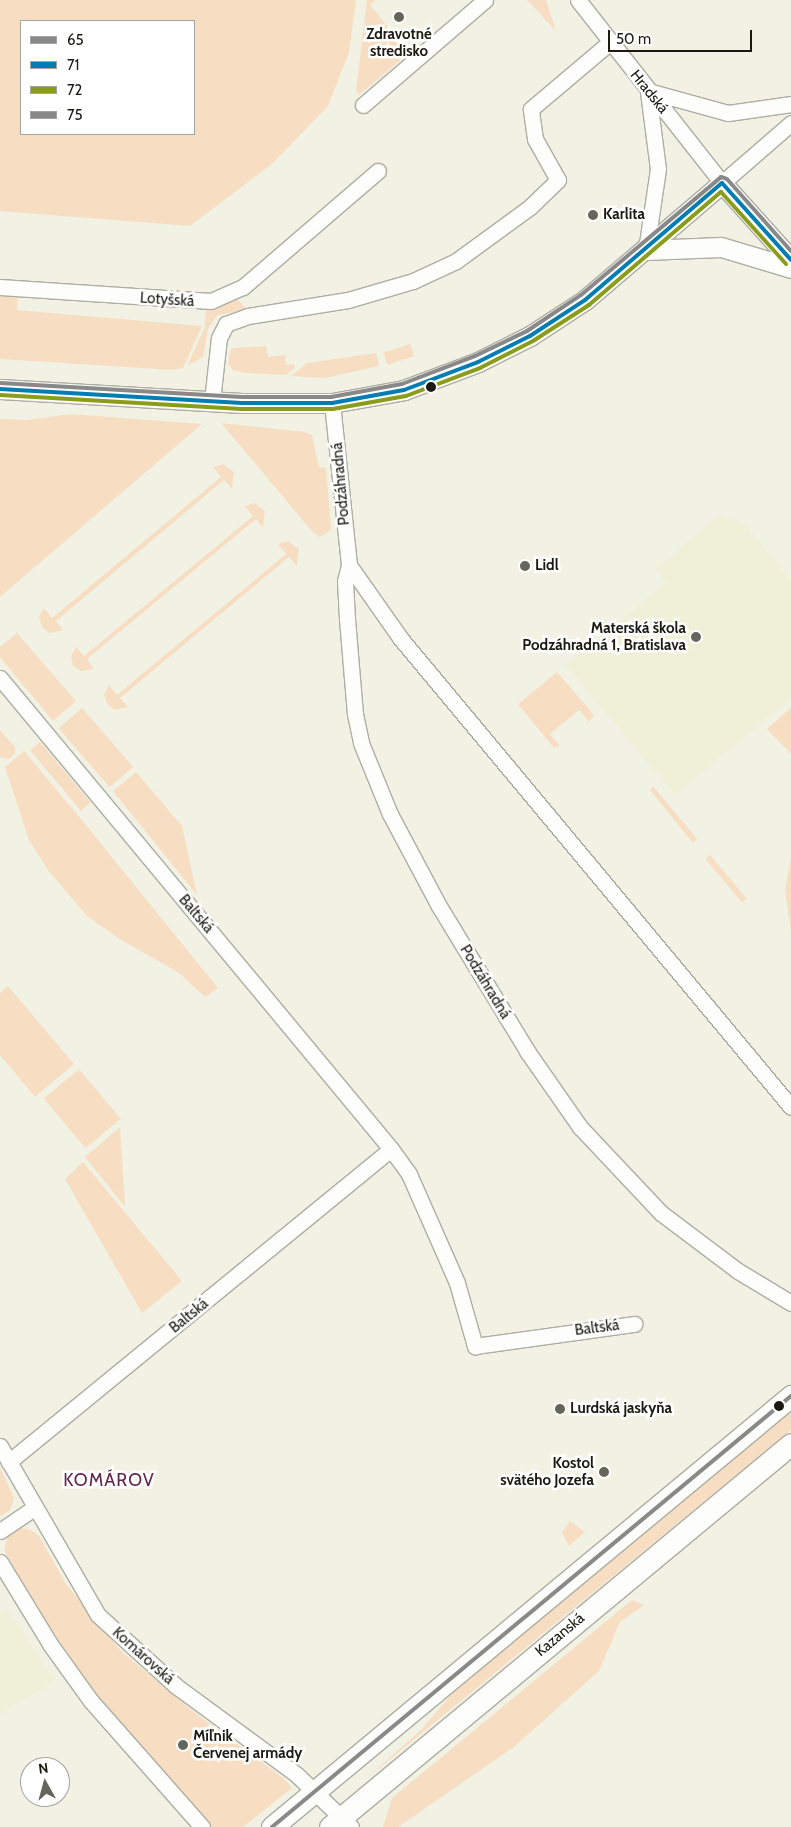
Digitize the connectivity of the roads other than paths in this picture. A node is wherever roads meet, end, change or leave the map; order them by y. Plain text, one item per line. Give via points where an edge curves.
1 (485, 0) edge
2 (578, 0) edge
3 (609, 43) junction
4 (648, 91) junction
5 (791, 104) edge
6 (363, 105) dead end
7 (791, 124) edge
8 (378, 171) dead end
9 (722, 183) junction
10 (646, 250) junction
11 (791, 260) edge
12 (791, 268) edge
13 (0, 287) edge
14 (0, 389) edge
15 (212, 401) junction
16 (332, 403) junction
17 (349, 565) junction
18 (0, 678) edge
19 (791, 1107) edge
20 (391, 1149) junction
21 (791, 1303) edge
22 (634, 1324) dead end
23 (791, 1396) edge
24 (791, 1444) edge
25 (0, 1446) edge
26 (9, 1462) junction
27 (34, 1508) junction
28 (0, 1531) edge
29 (0, 1562) edge
30 (315, 1793) junction
31 (341, 1824) edge
32 (202, 1827) edge
33 (272, 1827) edge

1 - 6 street
2 - 3 street, Hradská
3 - 4 street, Hradská
3 - 15 street via 532,109 535,139 558,180 492,237 456,261 377,293 234,320 222,330
4 - 5 street via 728,113
4 - 9 street, Hradská
4 - 10 street via 658,169
7 - 9 street
8 - 13 street, Lotyšská via 243,287 211,301
9 - 10 street
9 - 11 street
10 - 12 street via 721,247
10 - 16 street via 585,300 530,336 486,359 413,387
14 - 15 street
15 - 16 street
16 - 17 street, Podzáhradná
17 - 19 street, Podzáhradná via 401,639
17 - 21 street, Podzáhradná via 345,581 347,618 361,743 390,814 439,906 527,1051 580,1126 661,1213 738,1271
18 - 20 street, Baltská
20 - 22 street, Baltská via 409,1174 453,1274 475,1346
20 - 26 street, Baltská
23 - 30 main road
24 - 31 main road, Kazanská
25 - 26 street, Komárovská
26 - 27 street, Komárovská
27 - 28 street
27 - 30 street, Komárovská via 98,1615 176,1686 297,1775
29 - 32 street via 85,1694
30 - 31 street, Komárovská
30 - 33 main road

